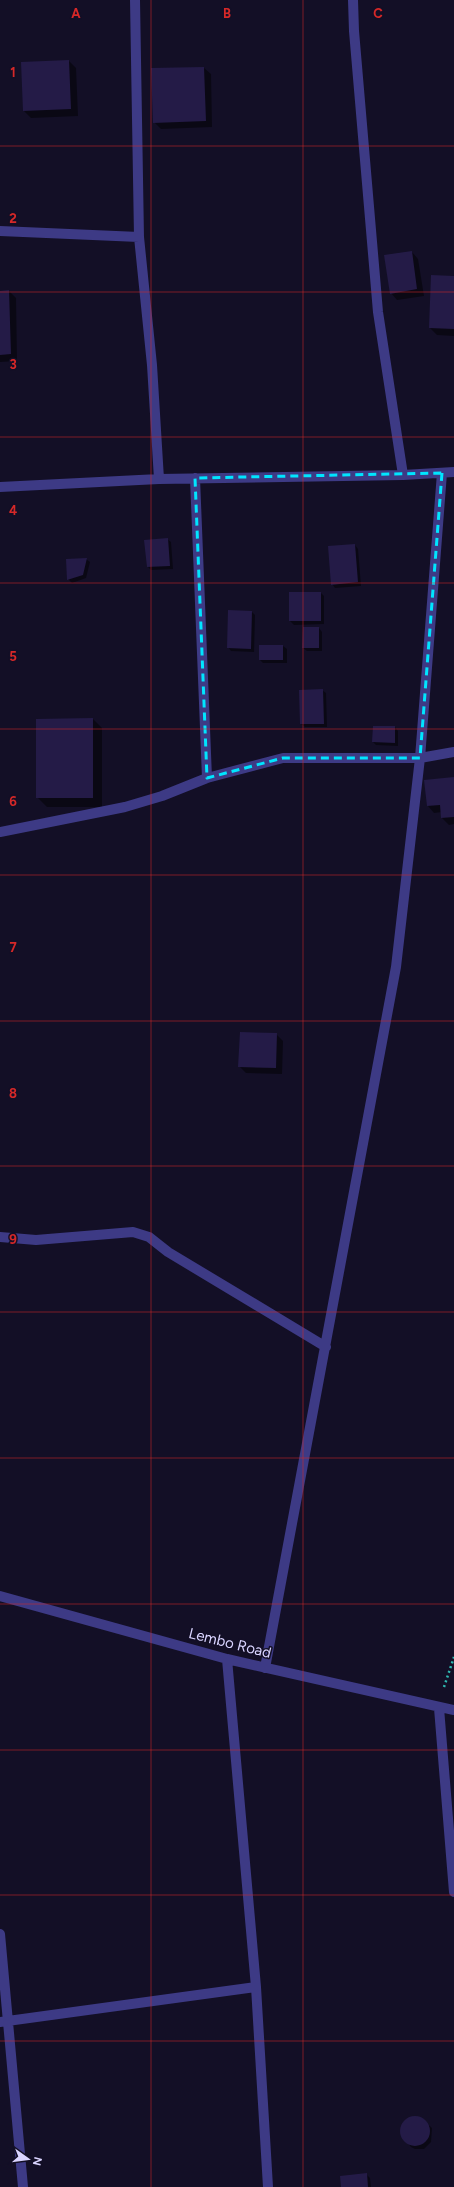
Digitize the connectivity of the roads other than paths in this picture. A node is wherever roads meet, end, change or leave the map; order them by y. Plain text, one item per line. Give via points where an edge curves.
1 (135, 0) edge
2 (353, 0) edge
3 (0, 231) edge
4 (139, 237) junction
5 (454, 472) edge
6 (442, 473) junction
7 (403, 475) junction
8 (195, 478) junction
9 (159, 479) junction
10 (0, 487) edge
11 (454, 752) edge
12 (420, 758) junction
13 (207, 778) junction
14 (0, 832) edge
15 (0, 1237) edge
16 (326, 1347) junction
17 (0, 1596) edge
18 (227, 1659) junction
19 (265, 1668) junction
20 (439, 1708) junction
21 (454, 1710) edge
22 (454, 1892) edge
23 (0, 1934) edge
24 (256, 1987) junction
25 (4, 2021) edge
26 (23, 2187) edge
27 (268, 2187) edge

1 - 4 street
2 - 7 street via 378,312
3 - 4 street
4 - 9 street via 152,365
5 - 6 street
6 - 7 street
6 - 12 street
7 - 8 street
8 - 9 street
8 - 13 street
9 - 10 street
11 - 12 street
12 - 13 street via 283,758
12 - 16 street via 396,967
13 - 14 street via 125,807
15 - 16 street via 36,1240 133,1232 149,1237
16 - 19 street
17 - 18 street, Lembo Road
18 - 19 street, Lembo Road
18 - 24 street
19 - 20 street, Lembo Road
20 - 21 street, Lembo Road
20 - 22 street
23 - 25 street
24 - 25 street
24 - 27 street
25 - 26 street

